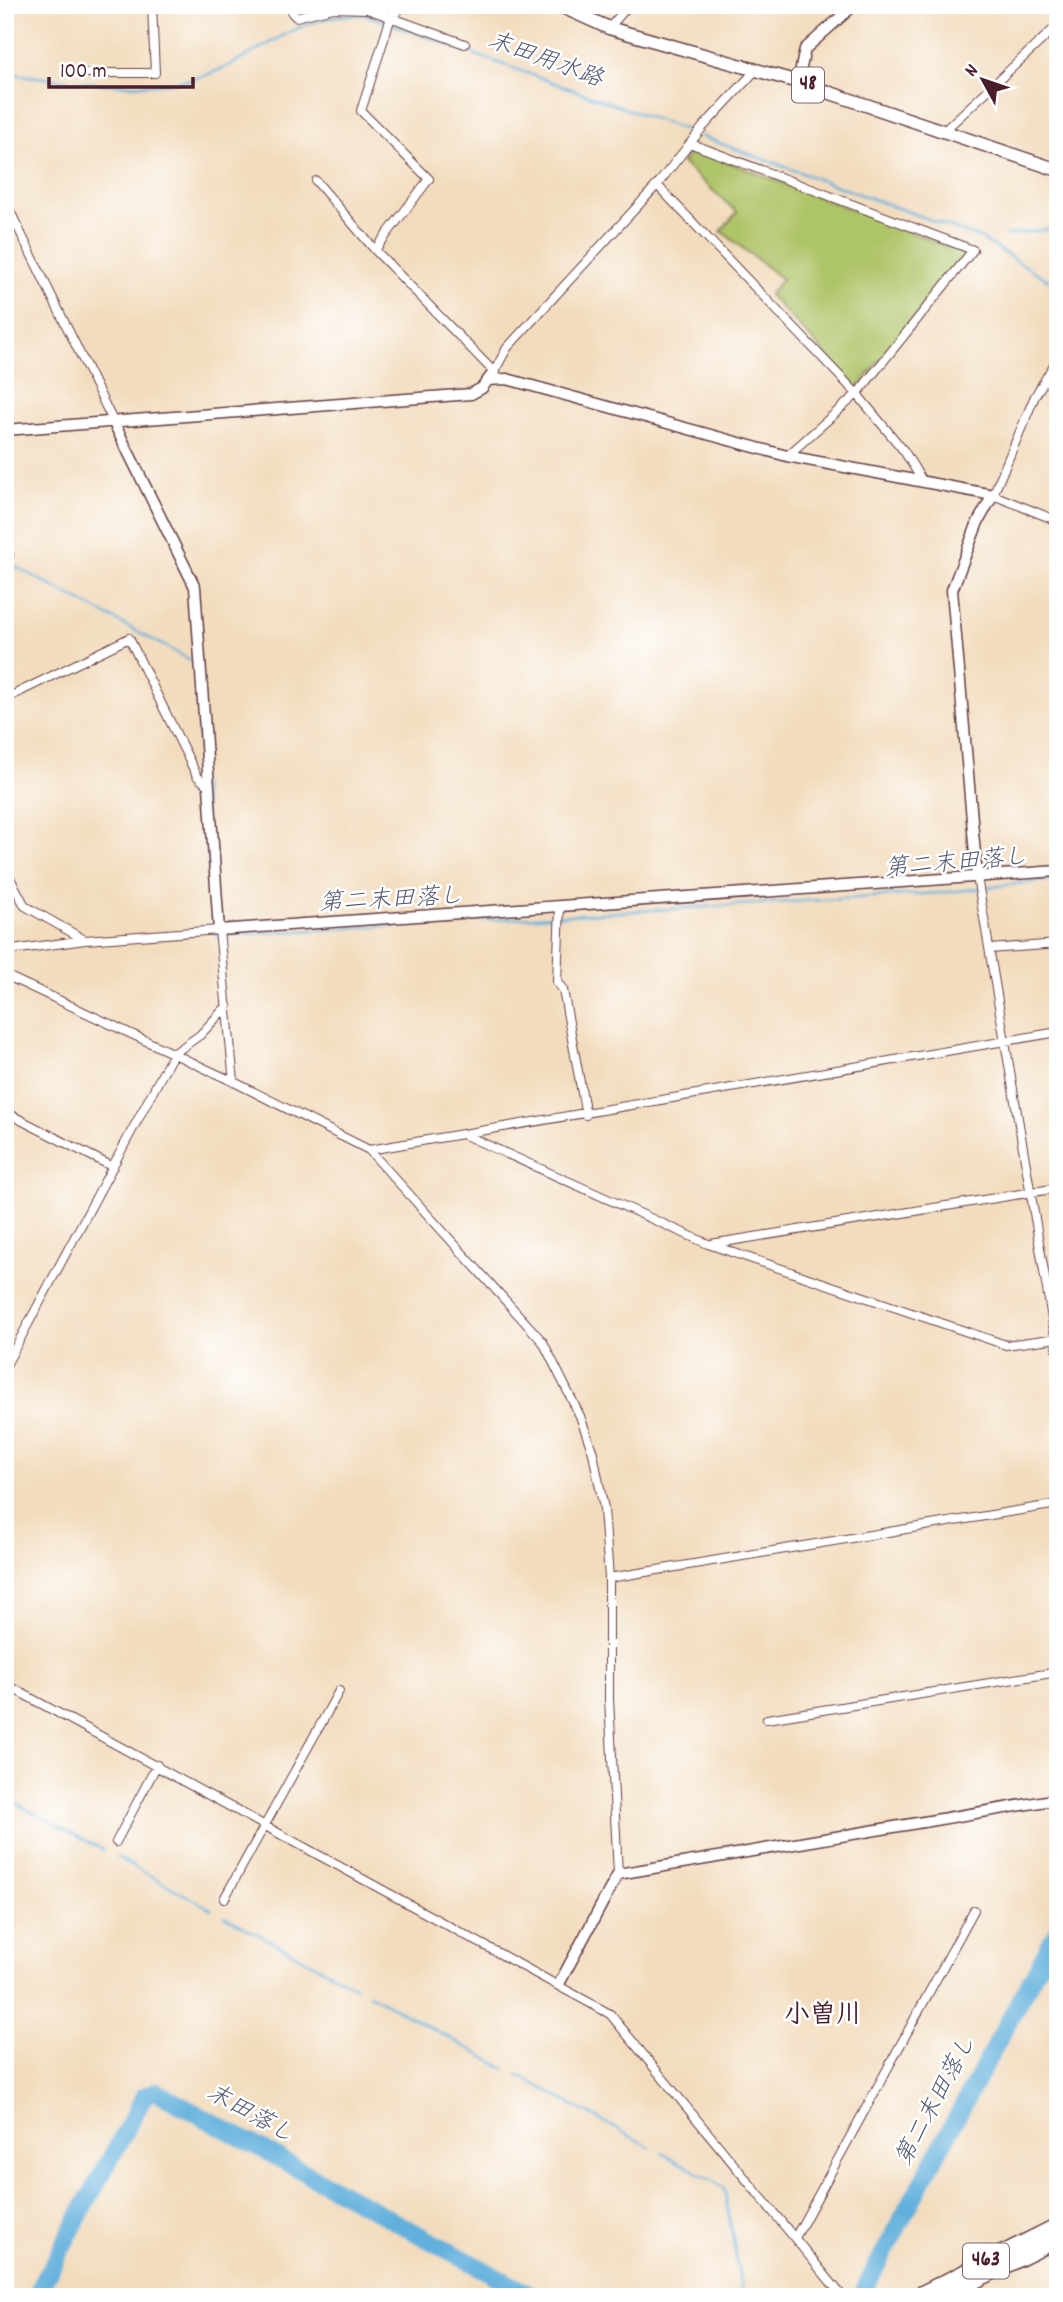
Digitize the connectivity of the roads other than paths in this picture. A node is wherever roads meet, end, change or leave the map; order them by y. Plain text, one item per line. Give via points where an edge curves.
1 (152, 5) edge
2 (293, 5) edge
3 (404, 5) edge
4 (558, 5) edge
5 (629, 5) edge
6 (854, 5) edge
7 (391, 17) junction
8 (1058, 25) edge
9 (609, 28) junction
10 (465, 44) dead end
11 (756, 70) junction
12 (82, 73) dead end
13 (798, 82) junction
14 (945, 130) junction
15 (692, 144) junction
16 (1058, 170) edge
17 (316, 181) dead end
18 (657, 185) junction
19 (5, 201) edge
20 (375, 250) junction
21 (1058, 358) edge
22 (491, 376) junction
23 (857, 394) junction
24 (113, 421) junction
25 (5, 430) edge
26 (787, 456) junction
27 (923, 484) junction
28 (993, 495) junction
29 (1058, 521) edge
30 (5, 547) edge
31 (5, 556) edge
32 (5, 699) edge
33 (206, 784) junction
34 (5, 869) edge
35 (1058, 872) edge
36 (977, 877) junction
37 (559, 906) junction
38 (219, 930) junction
39 (85, 940) junction
40 (1058, 944) edge
41 (990, 949) junction
42 (5, 951) edge
43 (5, 975) edge
44 (227, 1006) junction
45 (1058, 1032) edge
46 (1005, 1040) junction
47 (173, 1054) junction
48 (234, 1082) junction
49 (5, 1112) edge
50 (586, 1115) junction
51 (465, 1135) junction
52 (369, 1150) junction
53 (113, 1167) junction
54 (1058, 1188) edge
55 (1031, 1193) junction
56 (708, 1244) junction
57 (1056, 1338) edge
58 (1058, 1353) edge
59 (5, 1367) edge
60 (1058, 1504) edge
61 (609, 1578) junction
62 (1058, 1672) edge
63 (5, 1684) edge
64 (339, 1691) dead end
65 (767, 1720) dead end
66 (157, 1765) junction
67 (1058, 1799) edge
68 (266, 1825) junction
69 (116, 1842) dead end
70 (618, 1874) junction
71 (224, 1899) dead end
72 (974, 1910) dead end
73 (559, 1984) junction
74 (1058, 2225) edge
75 (795, 2238) junction
76 (1058, 2240) edge
77 (843, 2297) edge
78 (914, 2297) edge
79 (943, 2297) edge

1 - 12 street via 155,73
2 - 7 street via 296,17 348,7
3 - 7 street
4 - 9 main road, 48
5 - 9 street
6 - 13 street via 805,49
7 - 10 street
7 - 20 street via 361,111 429,179
8 - 14 street
9 - 11 main road, 48
11 - 13 main road, 48
11 - 15 street
13 - 14 main road, 48
14 - 16 main road, 48
15 - 18 street
15 - 23 street via 973,250
17 - 20 street
18 - 22 street via 507,348
18 - 23 street
19 - 24 street
20 - 22 street
21 - 28 street via 1035,396
22 - 24 street via 471,394
22 - 26 street
23 - 26 street
23 - 27 street via 904,451
24 - 25 street
24 - 33 street via 195,587
26 - 27 street
27 - 28 street
28 - 29 street
28 - 36 street via 952,590
30 - 31 street via 9,555
32 - 33 street via 129,638 197,776
33 - 38 street
34 - 39 street via 25,906
35 - 36 street
36 - 37 street
36 - 41 street
37 - 38 street
37 - 50 street via 557,982 563,990
38 - 39 street
38 - 44 street
39 - 42 street
40 - 41 street
41 - 46 street
43 - 47 street
44 - 47 street via 200,1035
44 - 48 street
45 - 46 street
46 - 50 street
46 - 55 street
47 - 48 street
47 - 53 street
48 - 52 street
49 - 53 street
50 - 51 street
51 - 52 street
51 - 56 street
52 - 61 street via 543,1342 593,1453 604,1509
53 - 59 street
54 - 55 street
55 - 56 street
55 - 57 street
56 - 57 street via 1006,1345
57 - 58 street
60 - 61 street
61 - 70 street via 609,1699
62 - 65 street
63 - 66 street
64 - 68 street
66 - 68 street
66 - 69 street
67 - 70 street
68 - 71 street
68 - 73 street
70 - 73 street
72 - 75 street
73 - 75 street via 619,2023
74 - 78 highway, 463
75 - 77 street
76 - 79 highway, 463

